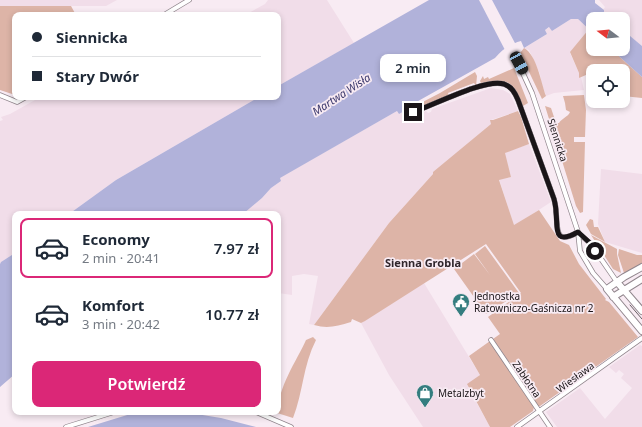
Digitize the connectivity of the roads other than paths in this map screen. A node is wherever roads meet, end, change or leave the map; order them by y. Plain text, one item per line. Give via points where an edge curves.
1 (189, 0) edge
2 (169, 12) edge
3 (515, 56) dead end
4 (0, 95) edge
5 (12, 100) edge
6 (413, 112) dead end
7 (578, 232) junction
8 (642, 267) edge
9 (642, 279) edge
10 (617, 282) junction
11 (607, 289) junction
12 (623, 290) junction
13 (613, 297) junction
14 (642, 311) edge
15 (642, 331) edge
16 (642, 338) edge
17 (491, 340) dead end
18 (539, 412) junction
19 (104, 415) edge
20 (263, 415) edge
21 (66, 427) edge
22 (291, 427) edge
23 (517, 427) edge
24 (550, 427) edge

1 - 2 street
3 - 7 street, Siennicka via 527,78
4 - 5 street
6 - 7 street via 487,84 501,83 510,88 518,100 554,199 556,230 565,238
7 - 10 street, Siennicka via 590,243
7 - 11 street, Siennicka via 580,251 593,273
8 - 10 street
9 - 12 street
10 - 11 street
10 - 12 street, Siennicka
11 - 13 street, Siennicka
12 - 13 street
12 - 14 street, Siennicka
13 - 15 street, Siennicka
16 - 18 street, Wiesława
17 - 18 street, Zabłotna
18 - 23 street, Wiesława
18 - 24 street, Zabłotna
19 - 21 street
20 - 22 street

